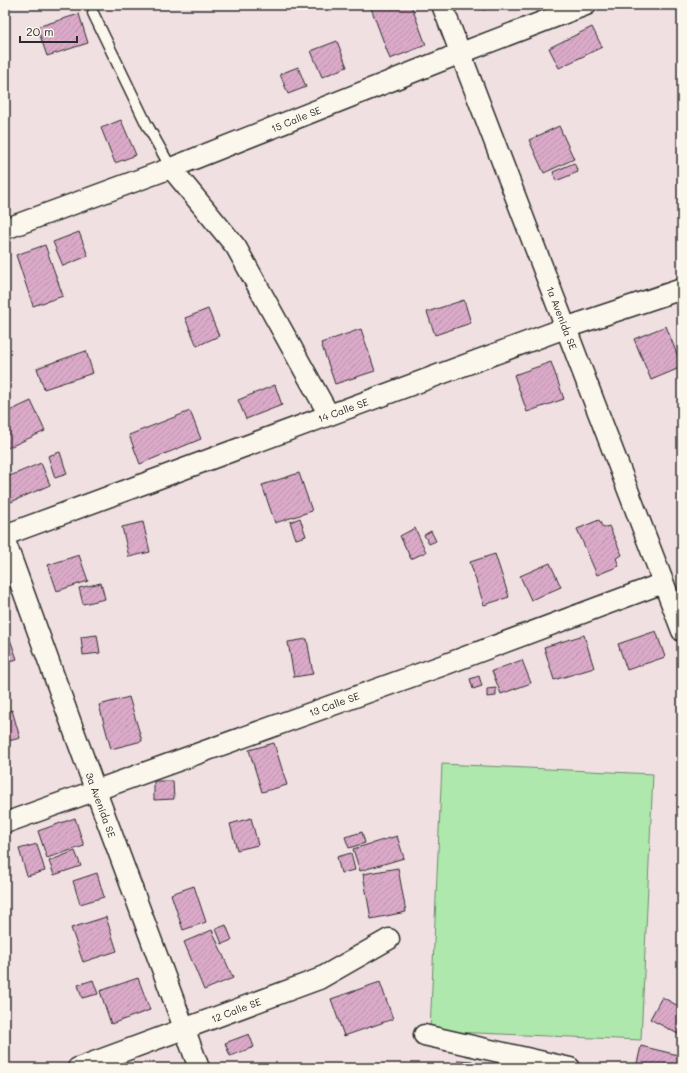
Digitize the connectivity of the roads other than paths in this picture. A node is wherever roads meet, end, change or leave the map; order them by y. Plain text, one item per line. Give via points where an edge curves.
1 (442, 5) edge
2 (586, 5) edge
3 (93, 12) dead end
4 (460, 53) junction
5 (171, 168) junction
6 (5, 229) edge
7 (682, 289) edge
8 (565, 328) junction
9 (329, 415) junction
10 (5, 535) edge
11 (5, 541) edge
12 (663, 583) junction
13 (682, 631) edge
14 (95, 789) junction
15 (5, 823) edge
16 (389, 939) dead end
17 (185, 1029) junction
18 (424, 1035) dead end
19 (78, 1068) edge
20 (199, 1068) edge
21 (570, 1068) edge

1 - 4 street, 1a Avenida SE
2 - 4 street, 15 Calle SE
3 - 5 lane via 146,123
4 - 5 street, 15 Calle SE
4 - 8 street, 1a Avenida SE
5 - 6 street, 15 Calle SE
5 - 9 street via 236,247
7 - 8 street, 14 Calle SE
8 - 9 street, 14 Calle SE
8 - 12 street, 1a Avenida SE
9 - 10 street, 14 Calle SE
11 - 14 street, 3a Avenida SE
12 - 13 street, 1a Avenida SE
12 - 14 street, 13 Calle SE via 441,666
14 - 15 street, 13 Calle SE
14 - 17 street, 3a Avenida SE
16 - 17 street, 12 Calle SE via 319,978
17 - 19 street, 12 Calle SE
17 - 20 street, 3a Avenida SE
18 - 21 street

